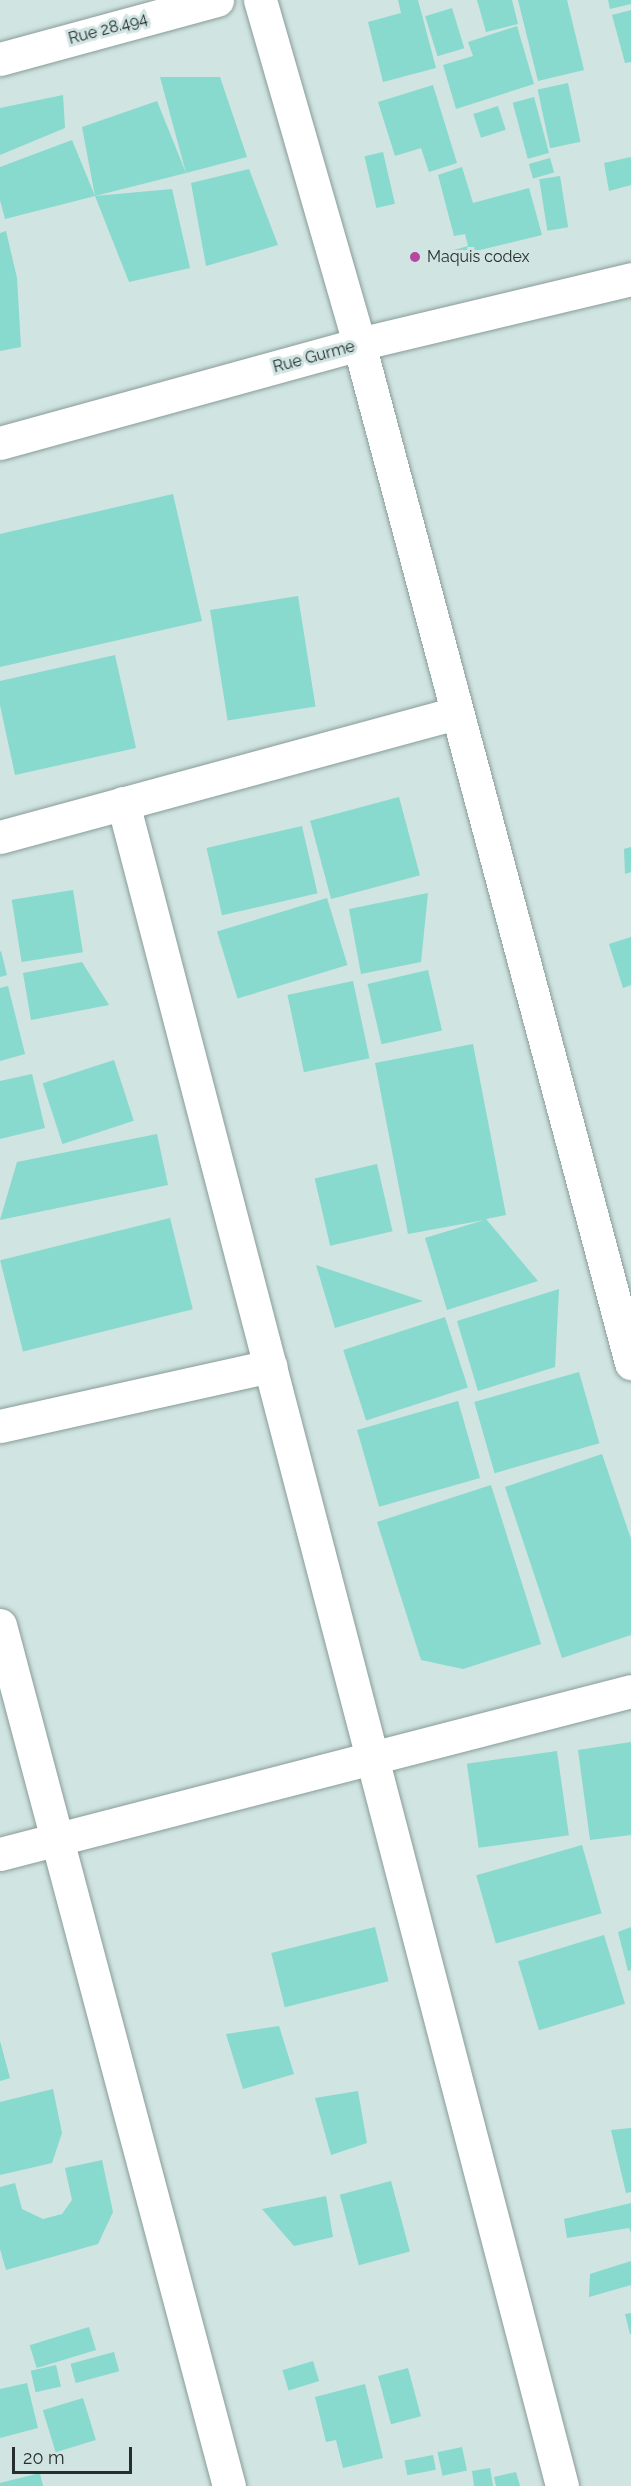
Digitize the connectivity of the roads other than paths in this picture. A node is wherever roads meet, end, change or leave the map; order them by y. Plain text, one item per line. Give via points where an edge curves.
1 (217, 0) edge
2 (260, 0) edge
3 (0, 59) edge
4 (631, 279) edge
5 (359, 344) junction
6 (0, 443) edge
7 (455, 713) junction
8 (123, 803) junction
9 (0, 837) edge
10 (624, 1306) edge
11 (631, 1362) edge
12 (270, 1366) junction
13 (0, 1426) edge
14 (0, 1625) edge
15 (631, 1690) edge
16 (372, 1758) junction
17 (57, 1839) junction
18 (0, 1854) edge
19 (228, 2486) edge
20 (562, 2486) edge

1 - 3 street, Rue 28.494
2 - 5 street
4 - 5 street, Rue Gurme
5 - 6 street, Rue Gurme
5 - 7 street
7 - 8 street
7 - 10 street
8 - 9 street
8 - 12 street
10 - 11 street
12 - 13 street
12 - 16 street
14 - 17 street
15 - 16 street
16 - 17 street
16 - 20 street
17 - 18 street
17 - 19 street

